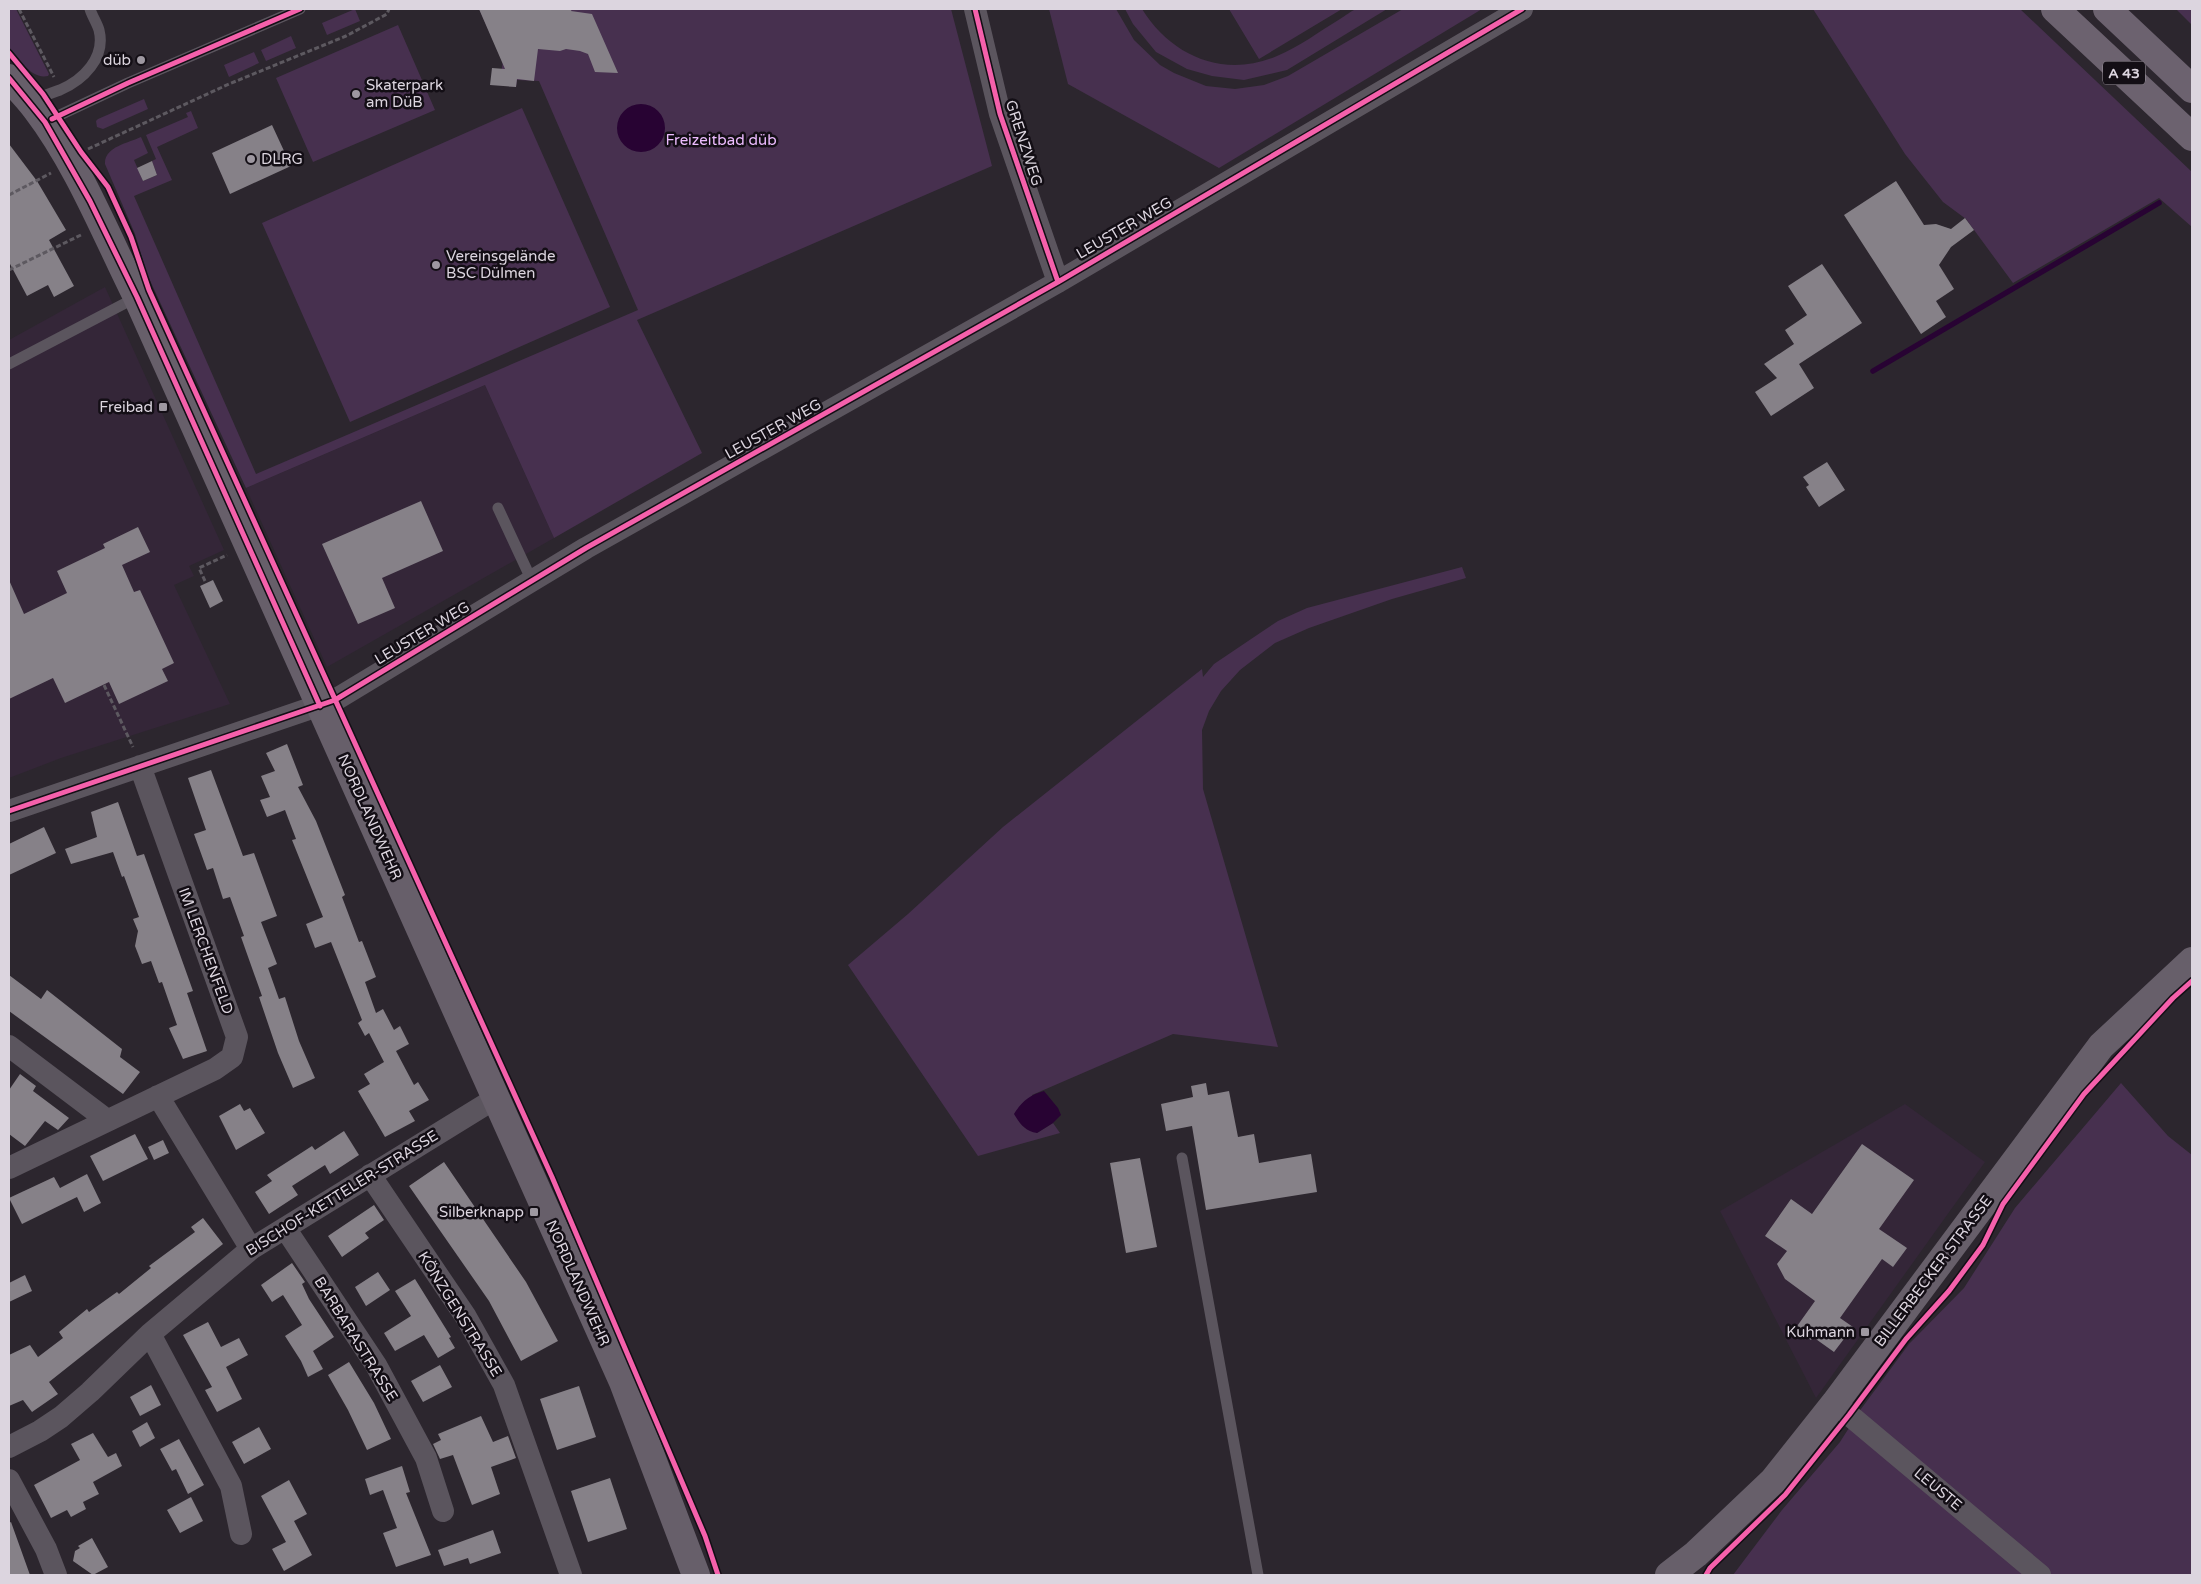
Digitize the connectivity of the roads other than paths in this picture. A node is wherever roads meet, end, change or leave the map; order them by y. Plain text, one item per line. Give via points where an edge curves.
1 (90, 9) edge
2 (300, 9) edge
3 (975, 9) edge
4 (1522, 9) edge
5 (2055, 9) edge
6 (2107, 9) edge
7 (9, 78) edge
8 (2192, 89) edge
9 (38, 112) junction
10 (2192, 137) edge
11 (1058, 282) junction
12 (137, 297) junction
13 (9, 364) edge
14 (498, 508) dead end
15 (532, 581) junction
16 (320, 706) junction
17 (140, 766) junction
18 (9, 811) edge
19 (2192, 961) edge
20 (9, 1046) edge
21 (158, 1096) junction
22 (496, 1098) junction
23 (107, 1120) junction
24 (1182, 1158) dead end
25 (9, 1168) edge
26 (370, 1175) junction
27 (285, 1228) junction
28 (251, 1249) junction
29 (150, 1334) junction
30 (1835, 1403) junction
31 (9, 1447) edge
32 (9, 1480) edge
33 (443, 1511) dead end
34 (241, 1534) dead end
35 (56, 1575) edge
36 (571, 1575) edge
37 (696, 1575) edge
38 (1258, 1575) edge
39 (1669, 1575) edge
40 (2040, 1575) edge

1 - 9 lane via 99,32 100,50 93,65 83,77 60,90 43,94
2 - 9 lane via 128,83
3 - 11 street, GRENZWEG via 1000,114
4 - 11 street, LEUSTER WEG
5 - 10 highway, A 43
6 - 8 highway, A 43
7 - 9 street, NORDLANDWEHR
9 - 12 street, NORDLANDWEHR via 68,161
11 - 15 street, LEUSTER WEG
12 - 13 lane
12 - 16 street, NORDLANDWEHR
14 - 15 lane
15 - 16 street, LEUSTER WEG via 336,700
16 - 17 street, LEUSTER WEG
16 - 22 street, NORDLANDWEHR
17 - 18 street, LEUSTER WEG
17 - 21 street, IM LERCHENFELD via 237,1037 232,1057 215,1069
19 - 30 street, BILLERBECKER STRASSE via 2101,1046
20 - 23 street
21 - 23 street, IM LERCHENFELD
21 - 28 street
22 - 26 street, BISCHOF-KETTELER-STRASSE
22 - 37 street, NORDLANDWEHR via 622,1382
23 - 25 street, IM LERCHENFELD
24 - 38 lane
26 - 27 street, BISCHOF-KETTELER-STRASSE
26 - 36 street, KÖNZGENSTRASSE via 466,1317 504,1385
27 - 28 street, BISCHOF-KETTELER-STRASSE
27 - 33 street, BARBARASTRASSE via 376,1365 426,1458
28 - 29 street, BISCHOF-KETTELER-STRASSE
29 - 31 street, BISCHOF-KETTELER-STRASSE via 61,1417
29 - 34 street via 231,1486
30 - 39 street, BILLERBECKER STRASSE via 1773,1481 1696,1554
30 - 40 street, LEUSTE
32 - 35 street via 46,1549

